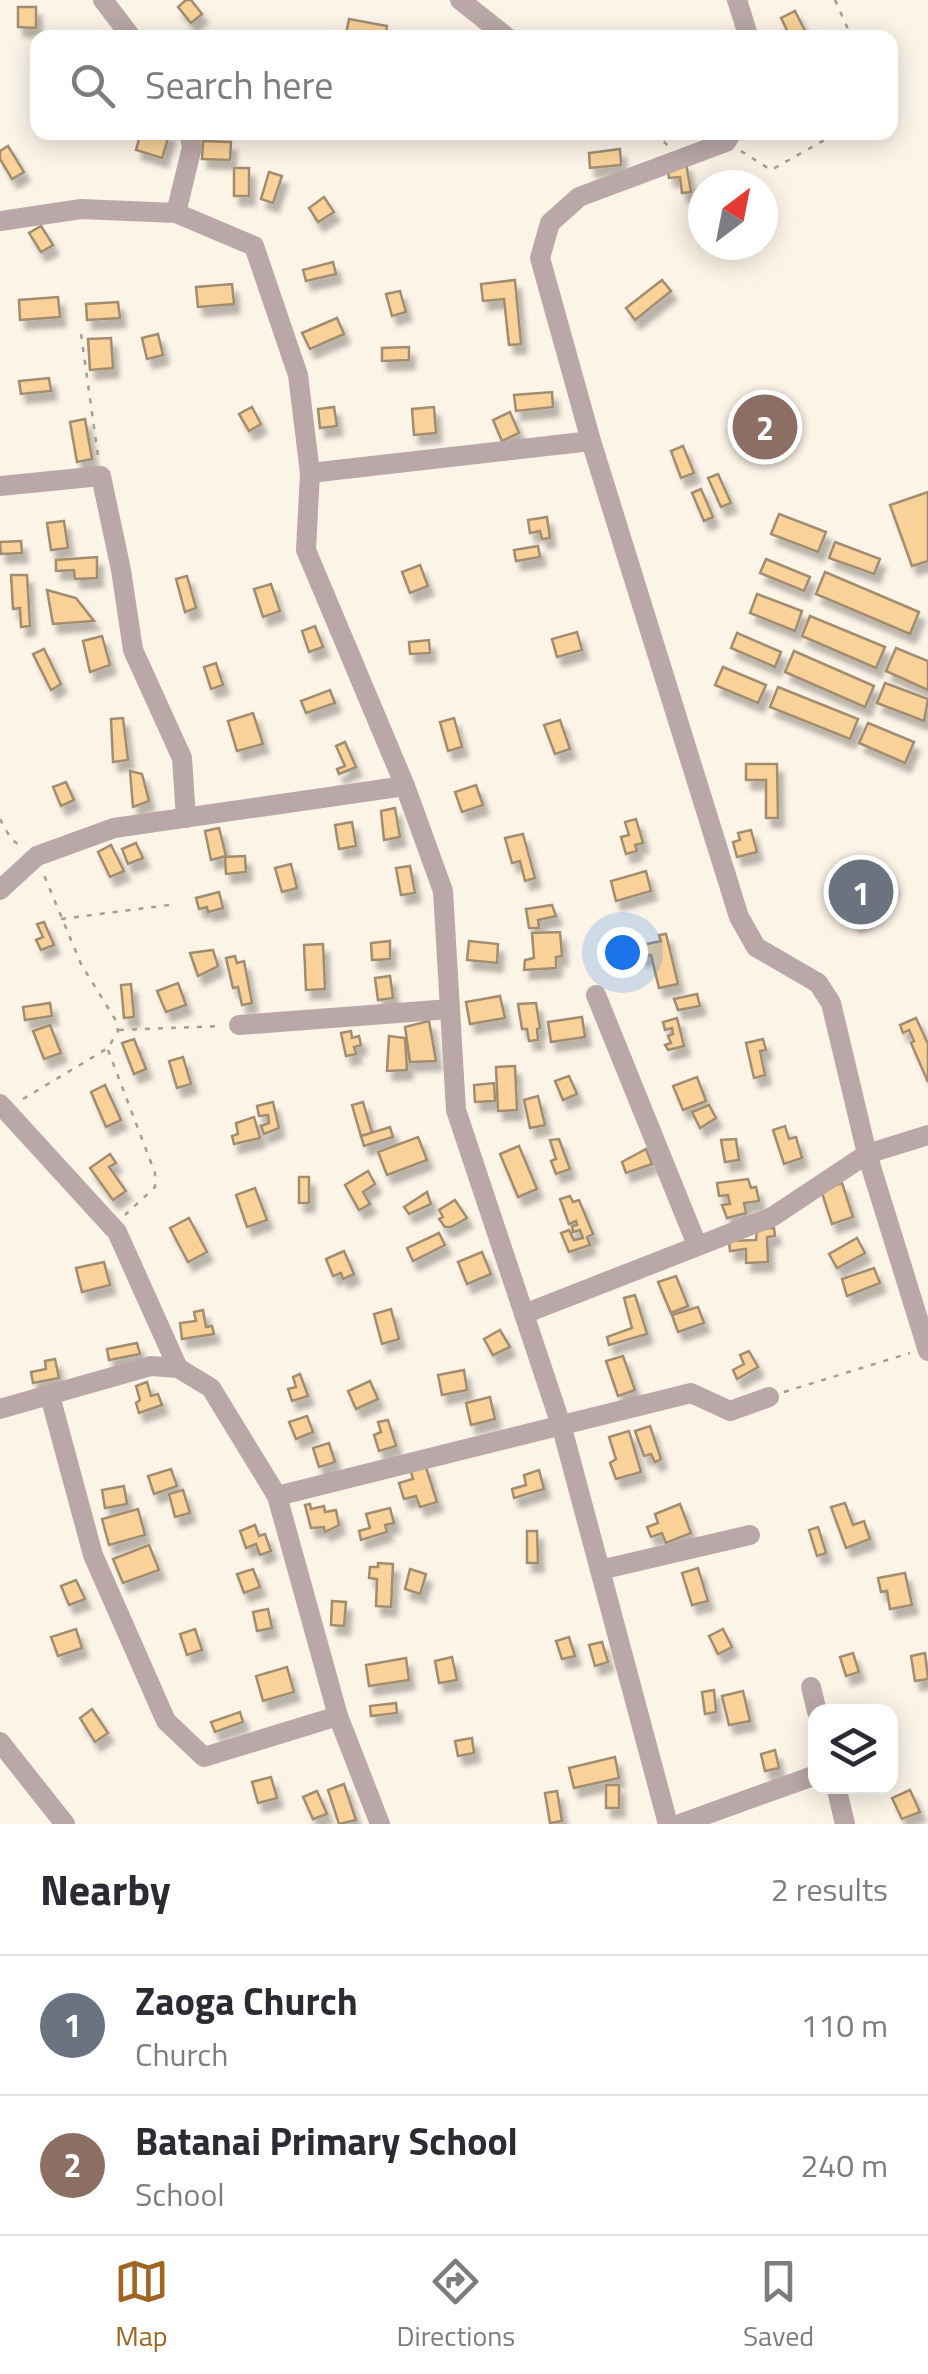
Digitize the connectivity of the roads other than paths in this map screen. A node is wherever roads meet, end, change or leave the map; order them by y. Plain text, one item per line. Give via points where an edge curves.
1 (104, 0) edge
2 (460, 0) edge
3 (736, 0) edge
4 (126, 30) edge
5 (498, 30) edge
6 (746, 30) edge
7 (191, 140) edge
8 (721, 140) edge
9 (176, 212) junction
10 (0, 222) edge
11 (591, 441) junction
12 (310, 473) junction
13 (0, 486) edge
14 (405, 786) junction
15 (186, 818) junction
16 (0, 890) edge
17 (596, 995) dead end
18 (450, 1009) junction
19 (240, 1025) road end
20 (0, 1104) edge
21 (928, 1135) edge
22 (867, 1154) junction
23 (697, 1245) junction
24 (524, 1314) junction
25 (928, 1350) edge
26 (178, 1368) junction
27 (50, 1396) junction
28 (769, 1398) road end
29 (0, 1409) edge
30 (562, 1428) junction
31 (277, 1496) junction
32 (750, 1536) dead end
33 (600, 1570) junction
34 (810, 1687) dead end
35 (815, 1704) edge
36 (338, 1716) junction
37 (0, 1742) edge
38 (808, 1778) edge
39 (838, 1794) edge
40 (65, 1824) edge
41 (380, 1824) edge
42 (668, 1824) edge
43 (680, 1824) edge
44 (845, 1824) edge

1 - 4 street
2 - 5 street
3 - 6 street
7 - 9 street
8 - 11 street via 578,197 550,223 540,258
9 - 10 street via 81,209
9 - 12 street via 254,246 298,375
11 - 12 street
11 - 22 street via 739,917 756,947 818,983 831,1003
12 - 14 street via 306,550
13 - 15 street via 101,476 132,650 182,758
14 - 15 street
14 - 18 street via 442,891
15 - 16 street via 114,828 37,856
17 - 23 street
18 - 19 street
18 - 24 street via 456,1110
20 - 26 street via 118,1232
21 - 22 street
22 - 23 street via 772,1217
22 - 25 street
23 - 24 street
24 - 30 street
26 - 27 street via 151,1366
26 - 31 street via 211,1388
27 - 29 street
27 - 36 street via 93,1555 166,1722 204,1756
28 - 30 street via 730,1410 691,1393
30 - 31 street
30 - 33 street
31 - 36 street
32 - 33 street
33 - 42 street
34 - 35 street
36 - 41 street
37 - 40 street
38 - 43 street
39 - 44 street

